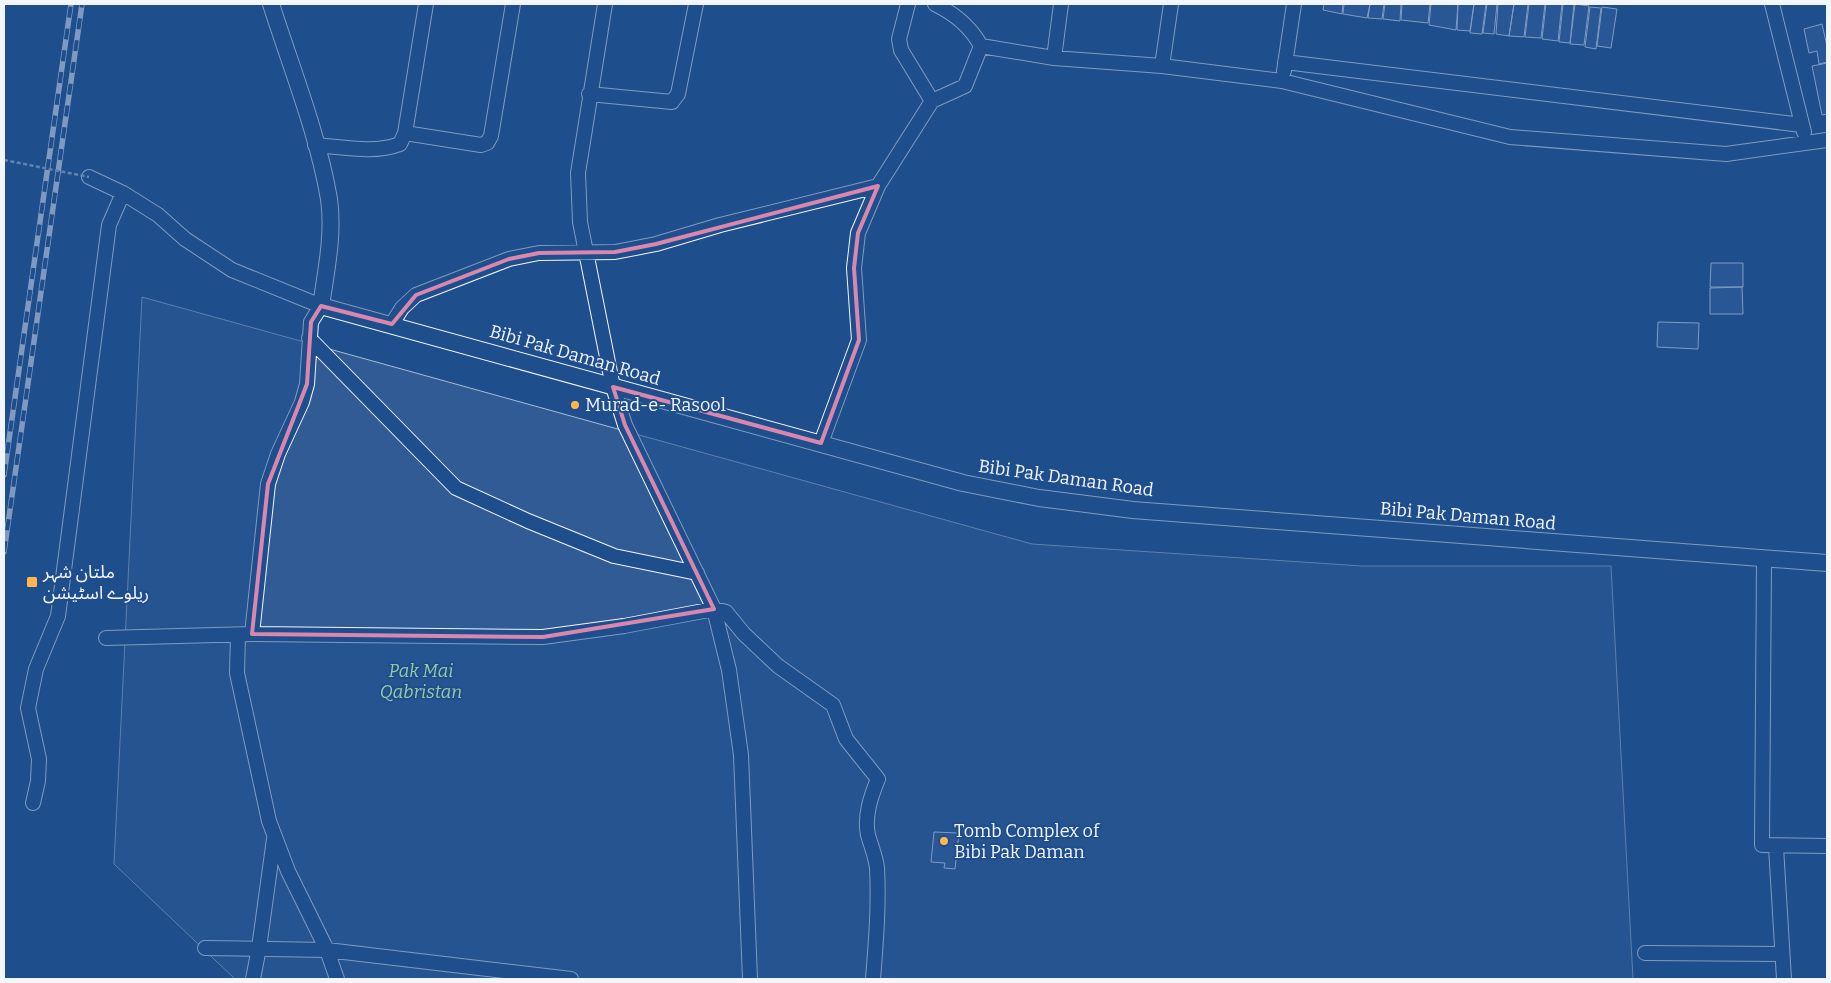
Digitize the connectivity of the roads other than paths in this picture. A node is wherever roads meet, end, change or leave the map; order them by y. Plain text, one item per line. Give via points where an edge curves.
1 (271, 4) edge
2 (426, 4) edge
3 (513, 4) edge
4 (605, 4) edge
5 (696, 4) edge
6 (908, 4) edge
7 (935, 4) edge
8 (1061, 4) edge
9 (1171, 4) edge
10 (1294, 4) edge
11 (1772, 4) edge
12 (981, 46) junction
13 (1054, 58) junction
14 (1285, 62) junction
15 (1162, 66) junction
16 (1282, 81) junction
17 (589, 94) junction
18 (932, 102) junction
19 (1802, 125) junction
20 (405, 133) junction
21 (1827, 140) edge
22 (1807, 144) junction
23 (315, 145) junction
24 (89, 177) road end
25 (878, 186) junction
26 (122, 192) junction
27 (585, 254) junction
28 (321, 306) junction
29 (392, 324) junction
30 (309, 338) junction
31 (613, 387) junction
32 (821, 443) junction
33 (1764, 560) junction
34 (1827, 564) edge
35 (697, 573) junction
36 (714, 609) junction
37 (245, 635) junction
38 (106, 638) dead end
39 (33, 803) dead end
40 (274, 839) junction
41 (1827, 846) edge
42 (1776, 847) junction
43 (205, 948) dead end
44 (259, 948) junction
45 (327, 950) junction
46 (1645, 953) dead end
47 (1782, 954) junction
48 (253, 979) edge
49 (337, 979) edge
50 (571, 979) edge
51 (750, 979) edge
52 (873, 979) edge
53 (1784, 979) edge

1 - 23 street
2 - 20 street
3 - 20 street via 491,136 487,142 481,145
4 - 17 street
5 - 17 street via 678,94 672,102
6 - 18 street via 899,39 901,50
7 - 12 street via 954,14
8 - 13 street
9 - 15 street
10 - 14 street
11 - 19 street
12 - 13 street
12 - 18 street via 964,86
13 - 15 street
14 - 16 street
14 - 19 street
15 - 16 street
16 - 22 street via 1510,137 1726,154
17 - 27 street via 578,193
18 - 25 street
19 - 22 street
20 - 23 street via 400,144 389,148
21 - 22 street
23 - 28 street via 329,200 330,226
24 - 26 street
25 - 27 street via 656,244
25 - 32 street via 858,233 854,268 859,340
26 - 28 street via 232,270
26 - 39 street via 109,225 58,616 36,670 28,708 39,759
27 - 29 street via 539,253 509,259 416,295
27 - 31 street
28 - 29 street, Bibi Pak Daman Road
28 - 30 street via 311,322
29 - 31 street, Bibi Pak Daman Road
30 - 35 street via 456,488 614,556
30 - 37 street via 308,384 268,484
31 - 32 street, Bibi Pak Daman Road
31 - 35 street via 629,433
32 - 33 street, Bibi Pak Daman Road via 963,483 1039,498 1134,510
33 - 34 street, Bibi Pak Daman Road
33 - 42 street via 1762,845
35 - 36 street
36 - 37 street via 543,637
36 - 51 street via 729,670 741,754
36 - 52 street via 726,612 778,666 833,705 846,739 878,779 867,818 877,866
37 - 38 street
37 - 40 street via 237,673
40 - 44 street
40 - 45 street
41 - 42 street
42 - 47 street
43 - 44 street
44 - 45 street
44 - 48 street
45 - 49 street
45 - 50 street
46 - 47 street
47 - 53 street

